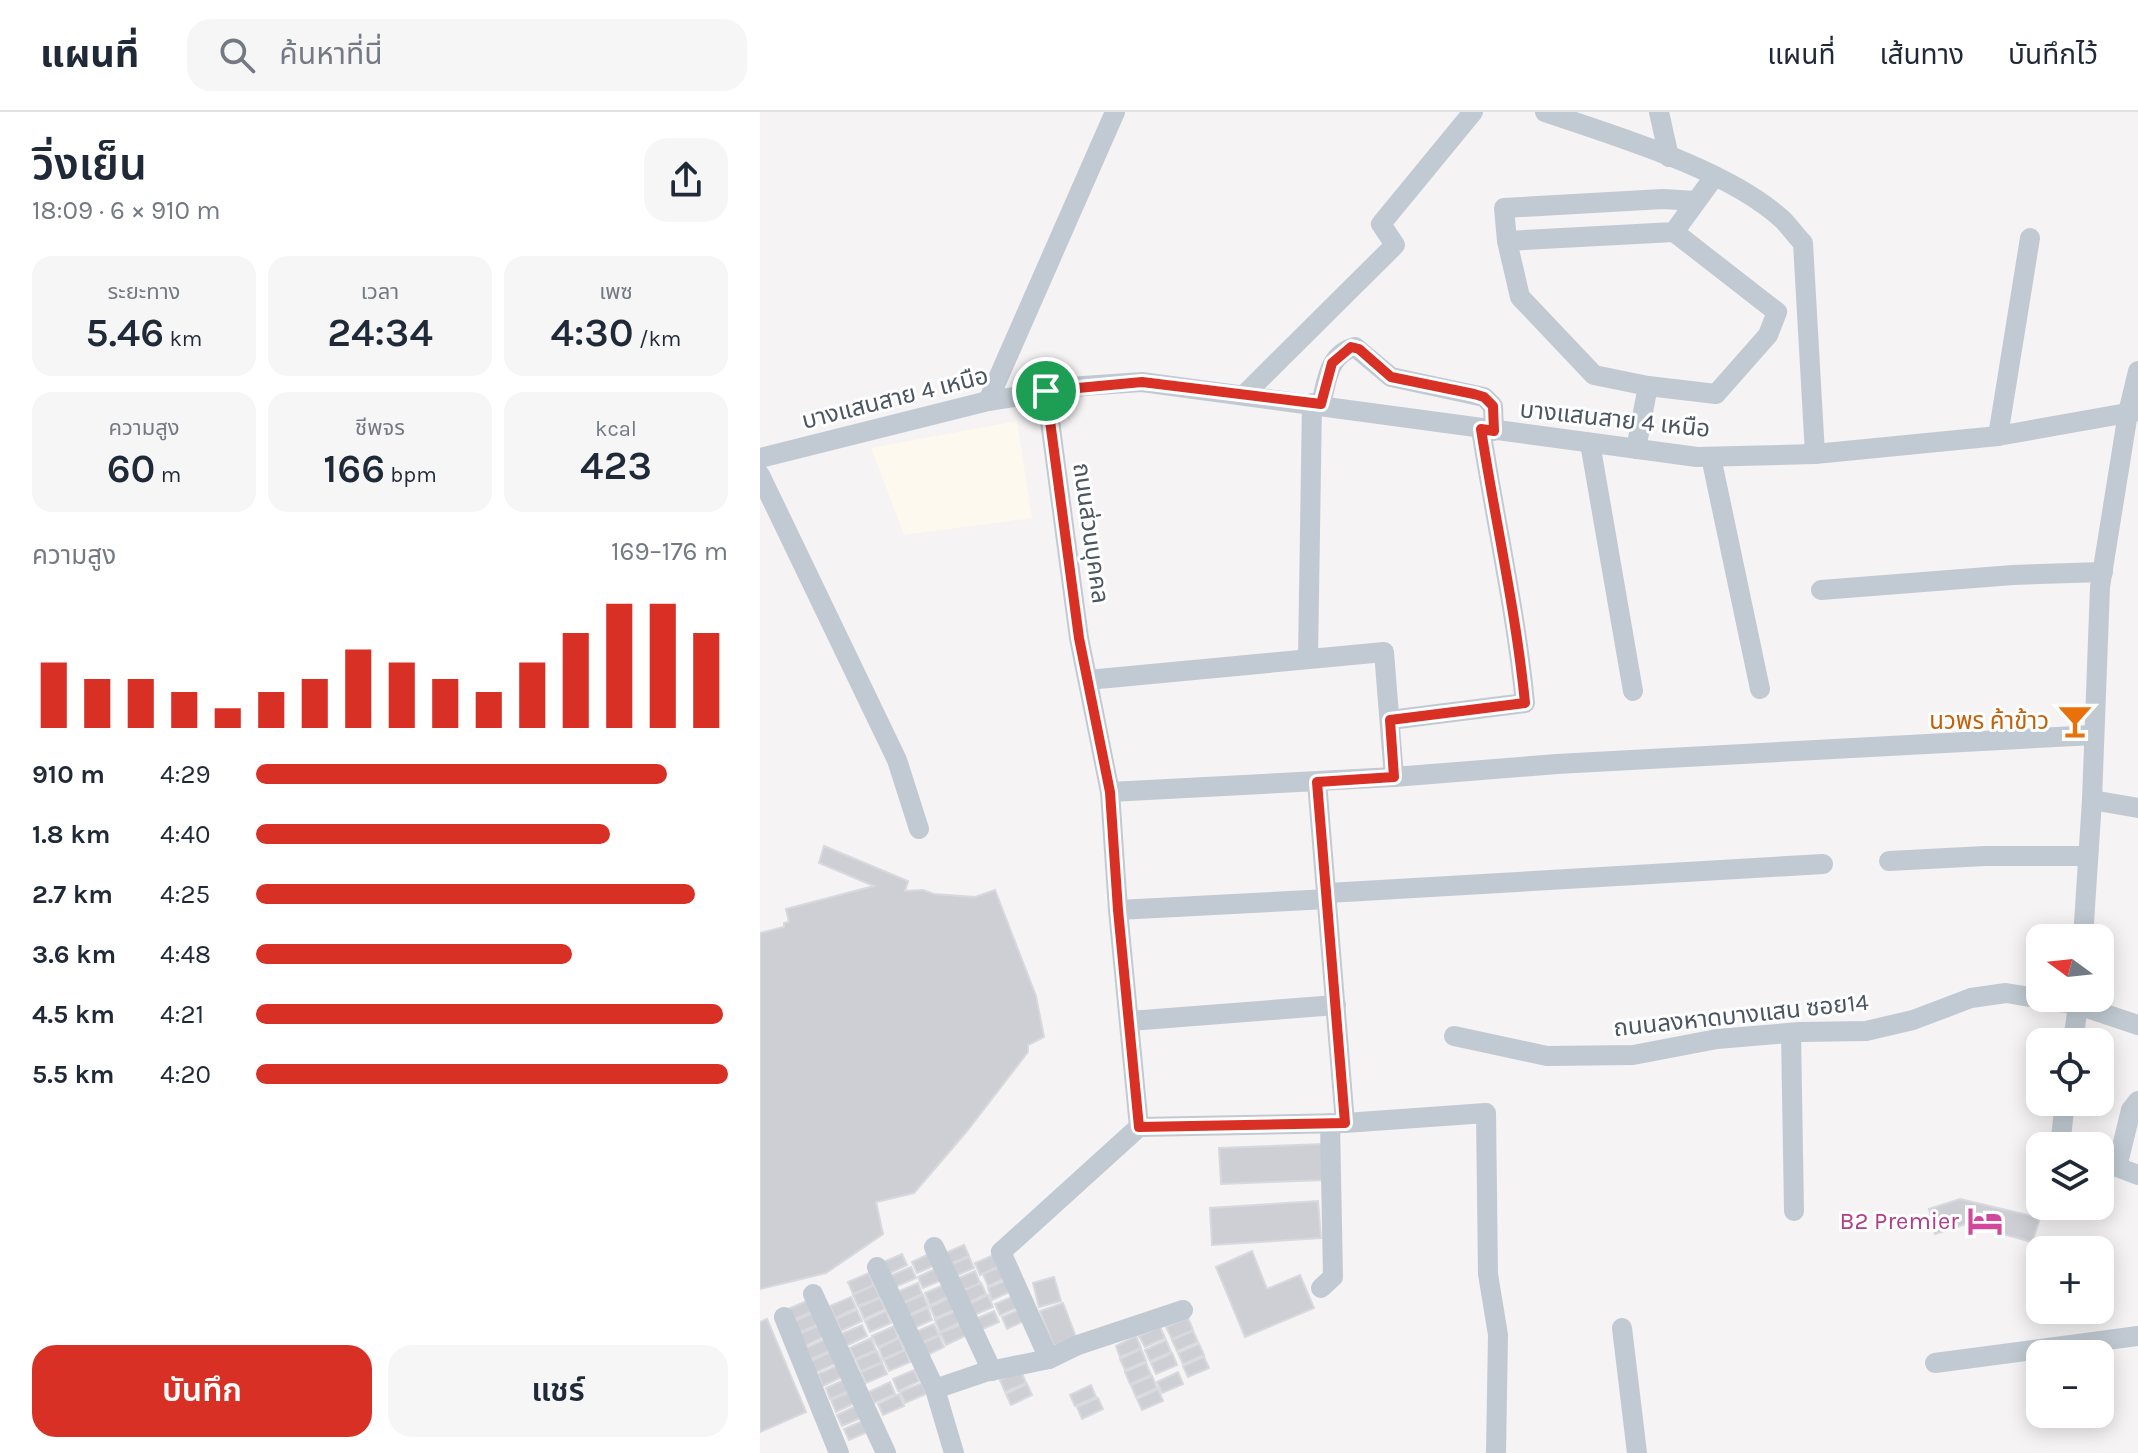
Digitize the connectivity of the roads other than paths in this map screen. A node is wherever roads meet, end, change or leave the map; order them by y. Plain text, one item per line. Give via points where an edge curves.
1 (1115, 112) edge
2 (1473, 112) edge
3 (1545, 112) edge
4 (1659, 112) edge
5 (1669, 157) junction
6 (1714, 177) junction
7 (1696, 201) junction
8 (1674, 232) junction
9 (2030, 238) dead end
10 (1507, 241) junction
11 (2138, 371) edge
12 (1648, 386) junction
13 (1046, 391) junction
14 (1245, 394) junction
15 (988, 401) junction
16 (1317, 404) junction
17 (2133, 412) edge
18 (1487, 430) junction
19 (1998, 436) junction
20 (1590, 443) junction
21 (1636, 449) junction
22 (1815, 454) junction
23 (1711, 457) junction
24 (760, 458) edge
25 (760, 475) edge
26 (2103, 572) junction
27 (1821, 590) dead end
28 (1308, 659) junction
29 (1088, 680) junction
30 (1760, 689) dead end
31 (1633, 691) dead end
32 (1390, 720) junction
33 (2094, 735) junction
34 (1394, 777) junction
35 (1317, 782) junction
36 (1110, 792) junction
37 (2092, 800) junction
38 (2138, 808) edge
39 (919, 829) dead end
40 (2088, 856) junction
41 (1889, 861) dead end
42 (1823, 864) dead end
43 (1328, 896) junction
44 (1118, 910) junction
45 (2084, 924) edge
46 (2026, 995) edge
47 (1336, 1005) junction
48 (2106, 1012) edge
49 (1130, 1021) junction
50 (2138, 1025) edge
51 (1791, 1033) junction
52 (1454, 1036) dead end
53 (2138, 1101) edge
54 (1337, 1123) junction
55 (1139, 1127) junction
56 (2114, 1151) edge
57 (2114, 1167) edge
58 (2138, 1175) edge
59 (1794, 1211) dead end
60 (934, 1247) dead end
61 (877, 1267) dead end
62 (1321, 1288) dead end
63 (813, 1294) dead end
64 (1183, 1310) dead end
65 (784, 1317) dead end
66 (1622, 1328) dead end
67 (2138, 1336) edge
68 (1049, 1359) junction
69 (1935, 1363) dead end
70 (992, 1371) junction
71 (935, 1389) junction
72 (839, 1453) edge
73 (886, 1453) edge
74 (954, 1453) edge
75 (1496, 1453) edge
76 (1637, 1453) edge

1 - 15 street
2 - 14 street via 1381,224 1395,245
3 - 5 street
4 - 5 street
5 - 6 street
6 - 7 street
6 - 22 street via 1782,219 1803,243
7 - 8 street
7 - 10 street via 1504,208
8 - 10 street
8 - 12 street via 1777,312 1768,335 1716,394
9 - 19 street
10 - 12 street via 1520,297 1594,375
11 - 17 street
12 - 21 street
13 - 14 street, บางแสนสาย 4 เหนือ via 1142,382
13 - 15 street, บางแสนสาย 4 เหนือ
13 - 29 street, ถนนส่วนบุคคล
14 - 16 street, บางแสนสาย 4 เหนือ
15 - 24 street, บางแสนสาย 4 เหนือ
16 - 18 street, บางแสนสาย 4 เหนือ
16 - 18 street via 1332,363 1355,347 1391,377 1484,397 1493,406
16 - 28 street
17 - 19 street, บางแสนสาย 4 เหนือ
17 - 26 street
18 - 20 street, บางแสนสาย 4 เหนือ
18 - 32 street via 1525,703
19 - 22 street, บางแสนสาย 4 เหนือ
20 - 21 street, บางแสนสาย 4 เหนือ
20 - 31 street
21 - 23 street, บางแสนสาย 4 เหนือ
22 - 23 street, บางแสนสาย 4 เหนือ
23 - 30 street
25 - 39 street via 897,760
26 - 27 street
26 - 33 street
28 - 29 street
28 - 32 street via 1384,652
29 - 36 street, ถนนส่วนบุคคล
32 - 34 street
33 - 34 street
33 - 37 street
34 - 35 street
35 - 36 street
35 - 43 street
36 - 44 street, ถนนส่วนบุคคล
37 - 38 street
37 - 40 street
40 - 41 street
40 - 45 street
42 - 43 street
43 - 44 street
43 - 47 street
44 - 49 street, ถนนส่วนบุคคล
46 - 51 street, ถนนลงหาดบางแสน ซอย14 via 1971,998 1866,1031
47 - 49 street
47 - 54 street
48 - 50 street, ถนนลงหาดบางแสน ซอย14
49 - 55 street, ถนนส่วนบุคคล
51 - 52 street, ถนนลงหาดบางแสน ซอย14 via 1717,1039 1633,1055 1547,1056
51 - 59 street
53 - 56 street
54 - 55 street
54 - 62 street via 1333,1277
54 - 75 street via 1486,1113 1488,1274 1498,1335
55 - 68 street via 1001,1252
57 - 58 street
60 - 70 street
61 - 71 street
63 - 73 street
64 - 68 street
65 - 72 street
66 - 76 street
67 - 69 street
68 - 70 street
70 - 71 street
71 - 74 street

